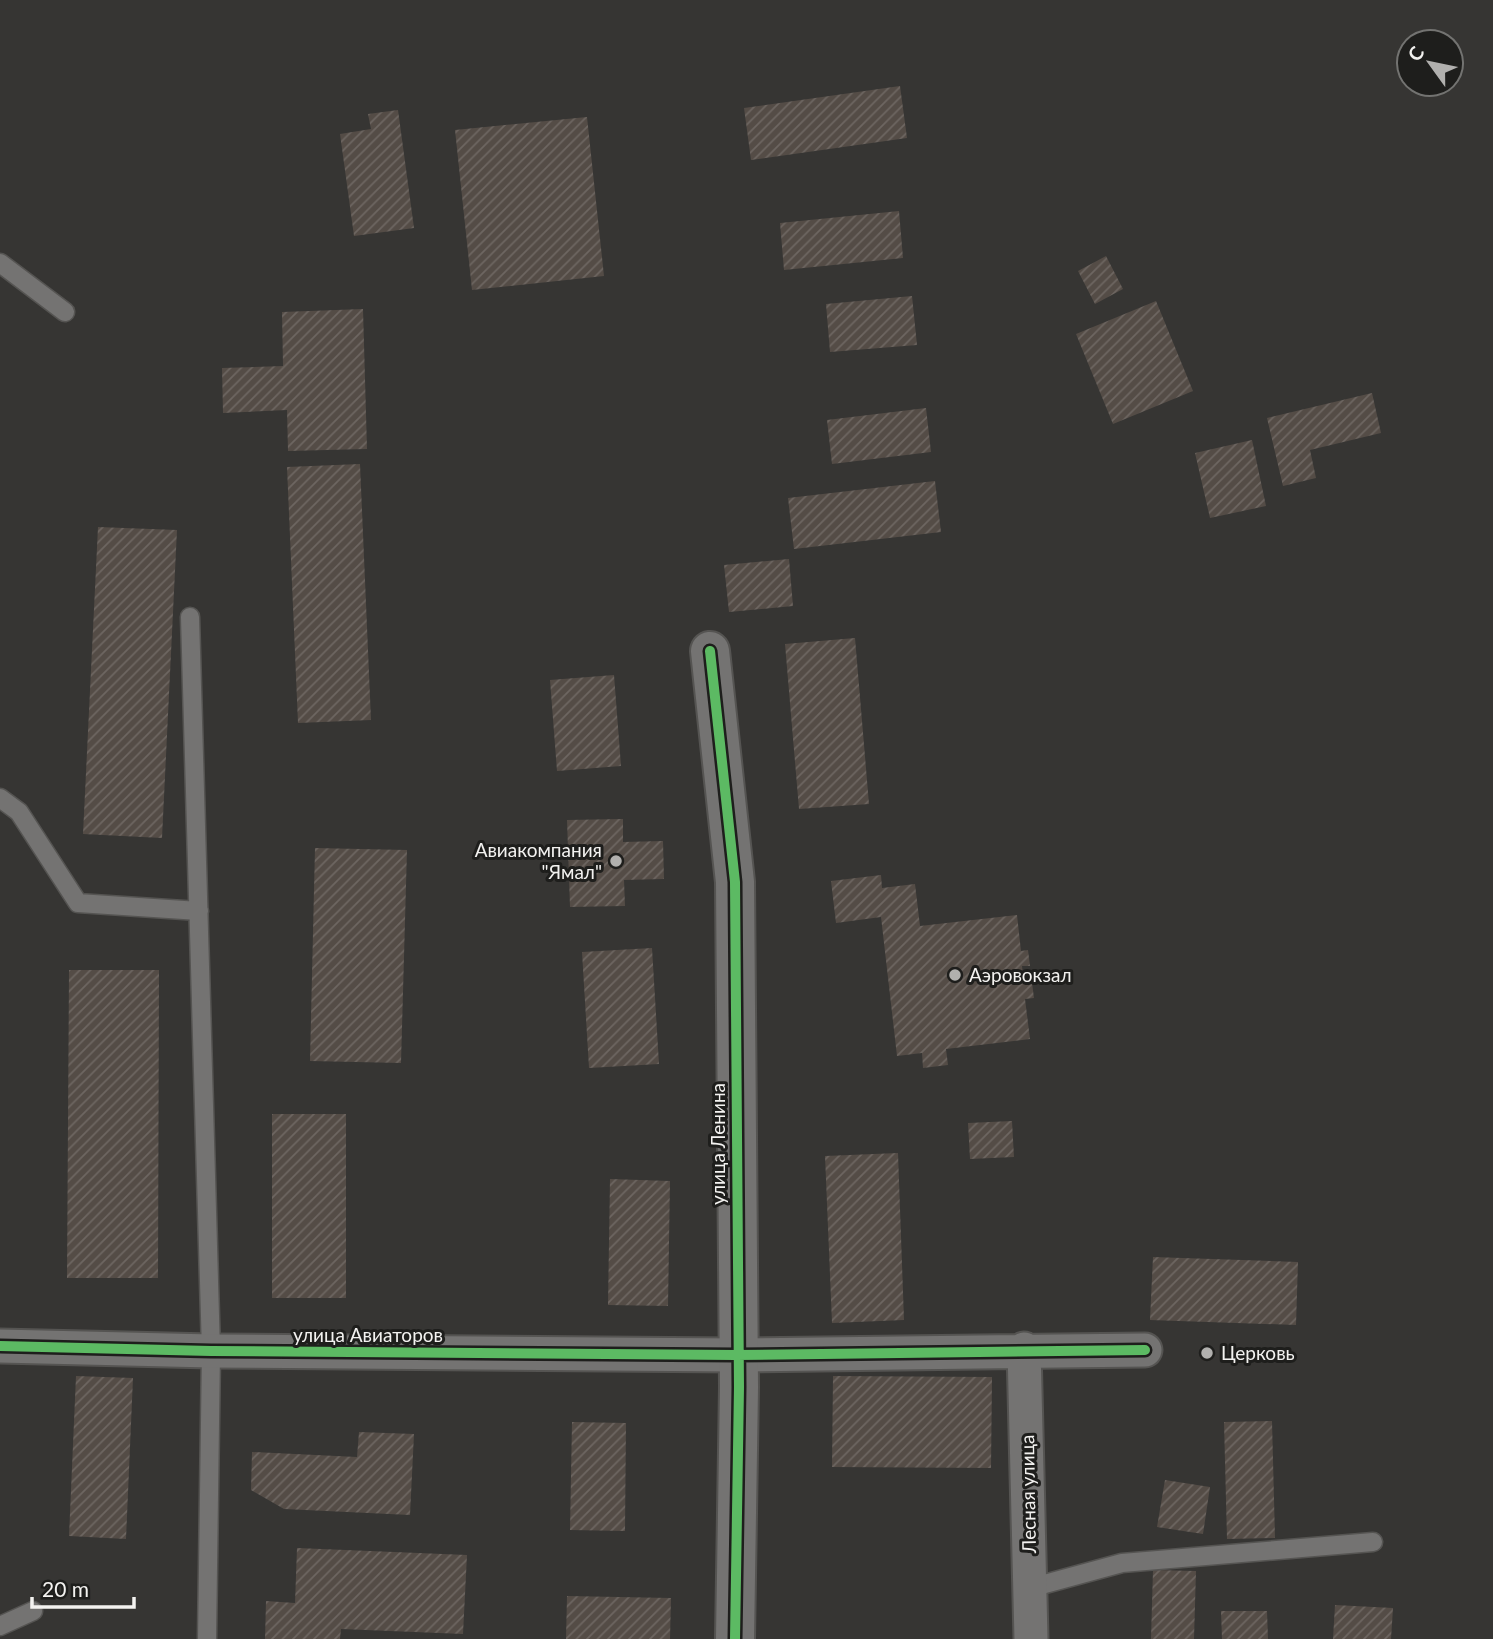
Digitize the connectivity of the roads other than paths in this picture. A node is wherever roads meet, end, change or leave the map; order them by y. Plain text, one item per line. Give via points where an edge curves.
1 (0, 263) edge
2 (65, 312) dead end
3 (190, 617) dead end
4 (710, 651) dead end
5 (0, 798) edge
6 (199, 911) junction
7 (0, 1346) edge
8 (1024, 1349) junction
9 (1144, 1350) dead end
10 (211, 1351) junction
11 (736, 1355) junction
12 (1373, 1542) dead end
13 (1030, 1588) junction
14 (33, 1611) dead end
15 (0, 1626) edge
16 (207, 1639) edge
17 (735, 1639) edge
18 (1031, 1639) edge

1 - 2 lane
3 - 6 lane
4 - 11 street, улица Ленина via 735,882
5 - 6 lane via 19,812 78,903
6 - 10 lane
7 - 10 street, улица Авиаторов
8 - 9 street, улица Авиаторов
8 - 11 street, улица Авиаторов
8 - 13 street, Лесная улица
10 - 11 street, улица Авиаторов
10 - 16 lane
11 - 17 street, улица Ленина
12 - 13 lane via 1122,1563
13 - 18 street, Лесная улица
14 - 15 lane

